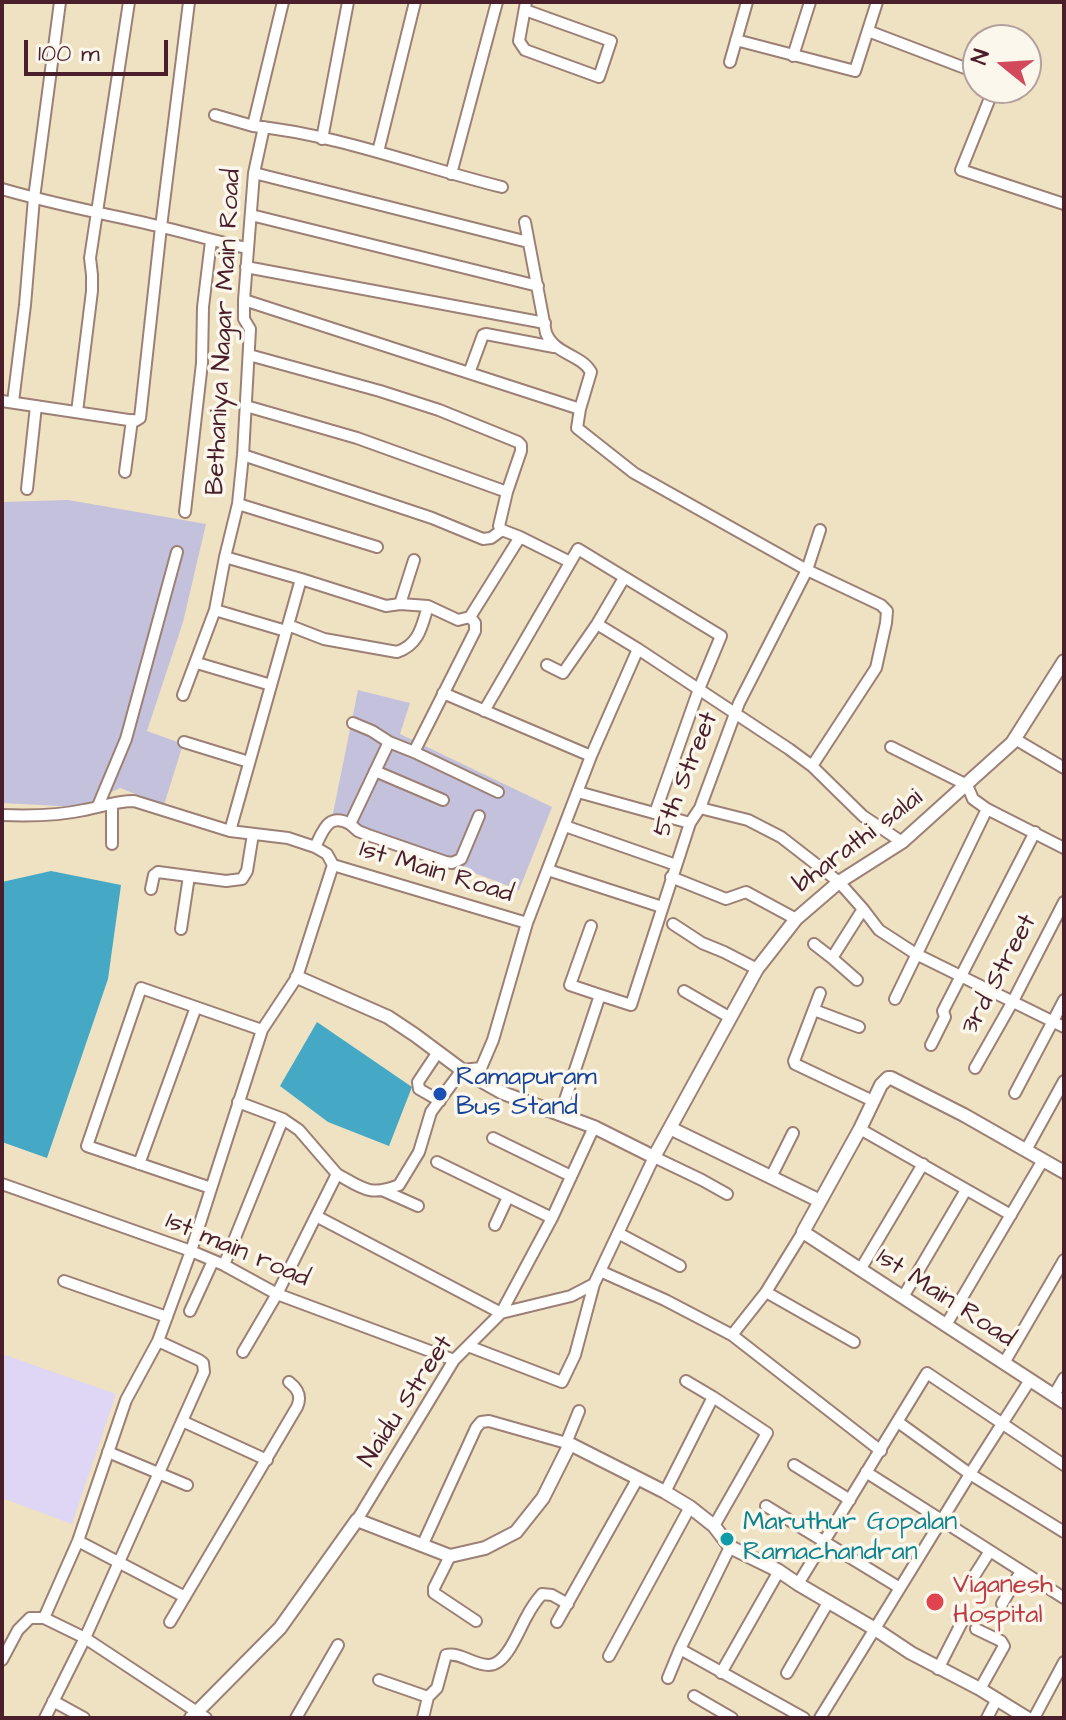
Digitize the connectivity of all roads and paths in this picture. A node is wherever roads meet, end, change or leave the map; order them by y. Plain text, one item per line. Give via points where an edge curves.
1 (60, 2) edge
2 (129, 2) edge
3 (189, 2) edge
4 (283, 2) edge
5 (348, 2) edge
6 (415, 2) edge
7 (497, 2) edge
8 (747, 2) edge
9 (810, 2) edge
10 (877, 2) edge
11 (526, 6) edge
12 (868, 31) junction
13 (736, 40) junction
14 (793, 56) junction
15 (730, 62) dead end
16 (962, 67) edge
17 (988, 104) edge
18 (215, 115) dead end
19 (258, 126) junction
20 (322, 139) junction
21 (378, 152) junction
22 (254, 173) junction
23 (451, 174) junction
24 (502, 187) dead end
25 (2, 189) edge
26 (34, 198) junction
27 (1064, 204) edge
28 (96, 212) junction
29 (251, 215) junction
30 (525, 222) dead end
31 (161, 227) junction
32 (211, 241) junction
33 (528, 242) junction
34 (247, 248) junction
35 (246, 267) junction
36 (538, 286) junction
37 (244, 300) junction
38 (545, 323) junction
39 (556, 347) junction
40 (249, 355) junction
41 (469, 373) junction
42 (8, 402) edge
43 (36, 406) junction
44 (246, 406) junction
45 (580, 409) junction
46 (77, 412) junction
47 (133, 420) junction
48 (243, 455) junction
49 (125, 472) dead end
50 (27, 489) dead end
51 (507, 492) junction
52 (238, 504) junction
53 (185, 512) dead end
54 (502, 530) junction
55 (820, 530) dead end
56 (520, 537) junction
57 (377, 547) dead end
58 (177, 552) dead end
59 (225, 557) junction
60 (414, 560) dead end
61 (570, 562) junction
62 (807, 570) junction
63 (624, 578) junction
64 (301, 579) junction
65 (400, 604) junction
66 (428, 606) junction
67 (215, 610) junction
68 (470, 617) junction
69 (597, 624) junction
70 (287, 628) junction
71 (638, 649) junction
72 (1064, 661) edge
73 (197, 663) junction
74 (547, 665) dead end
75 (271, 685) junction
76 (699, 689) junction
77 (443, 693) junction
78 (183, 695) dead end
79 (484, 711) junction
80 (735, 714) junction
81 (353, 723) dead end
82 (1015, 739) junction
83 (184, 742) dead end
84 (389, 742) junction
85 (891, 747) dead end
86 (414, 752) junction
87 (591, 756) junction
88 (249, 762) junction
89 (812, 766) junction
90 (1064, 768) edge
91 (375, 771) junction
92 (967, 785) junction
93 (498, 792) dead end
94 (578, 792) junction
95 (443, 800) dead end
96 (112, 804) junction
97 (98, 806) junction
98 (700, 808) junction
99 (987, 809) junction
100 (655, 813) junction
101 (2, 815) edge
102 (479, 816) dead end
103 (690, 823) junction
104 (350, 824) junction
105 (565, 826) junction
106 (230, 831) junction
107 (1035, 832) junction
108 (253, 834) junction
109 (902, 842) junction
110 (112, 844) dead end
111 (315, 847) junction
112 (1064, 848) edge
113 (333, 865) junction
114 (676, 865) junction
115 (548, 870) junction
116 (189, 876) junction
117 (671, 877) junction
118 (839, 882) junction
119 (151, 889) dead end
120 (1064, 902) edge
121 (662, 907) junction
122 (863, 909) junction
123 (796, 919) junction
124 (527, 923) junction
125 (673, 924) dead end
126 (591, 926) dead end
127 (181, 929) dead end
128 (814, 944) dead end
129 (916, 954) junction
130 (832, 958) junction
131 (757, 969) junction
132 (961, 976) junction
133 (297, 977) junction
134 (857, 980) dead end
135 (684, 991) dead end
136 (820, 993) dead end
137 (600, 995) junction
138 (895, 999) dead end
139 (1064, 1000) edge
140 (1013, 1001) junction
141 (196, 1007) junction
142 (814, 1010) junction
143 (729, 1017) junction
144 (1053, 1022) junction
145 (859, 1027) dead end
146 (1064, 1027) edge
147 (262, 1030) junction
148 (931, 1045) dead end
149 (438, 1052) junction
150 (975, 1068) dead end
151 (462, 1070) junction
152 (1064, 1081) edge
153 (1015, 1093) dead end
154 (440, 1101) junction
155 (873, 1101) junction
156 (238, 1102) junction
157 (560, 1115) junction
158 (283, 1119) junction
159 (594, 1127) junction
160 (670, 1128) junction
161 (860, 1129) junction
162 (793, 1133) dead end
163 (493, 1138) dead end
164 (1026, 1150) junction
165 (654, 1157) junction
166 (1043, 1160) junction
167 (437, 1162) dead end
168 (139, 1164) junction
169 (923, 1164) junction
170 (1064, 1172) edge
171 (337, 1174) junction
172 (571, 1176) junction
173 (771, 1177) junction
174 (2, 1184) edge
175 (211, 1188) junction
176 (382, 1190) junction
177 (966, 1190) junction
178 (727, 1194) dead end
179 (508, 1197) junction
180 (820, 1201) junction
181 (418, 1206) dead end
182 (1011, 1215) junction
183 (316, 1216) junction
184 (552, 1218) junction
185 (495, 1225) dead end
186 (803, 1232) junction
187 (618, 1233) junction
188 (191, 1251) junction
189 (1064, 1260) edge
190 (219, 1263) junction
191 (680, 1266) dead end
192 (860, 1270) junction
193 (600, 1271) junction
194 (64, 1281) dead end
195 (594, 1284) junction
196 (766, 1292) junction
197 (277, 1294) junction
198 (903, 1297) junction
199 (190, 1311) dead end
200 (501, 1313) junction
201 (167, 1317) junction
202 (946, 1325) junction
203 (732, 1335) junction
204 (158, 1341) junction
205 (854, 1342) dead end
206 (468, 1346) junction
207 (243, 1352) dead end
208 (454, 1360) junction
209 (1004, 1363) junction
210 (1064, 1378) edge
211 (1030, 1380) junction
212 (686, 1381) dead end
213 (289, 1382) dead end
214 (713, 1397) junction
215 (1059, 1398) edge
216 (579, 1411) dead end
217 (182, 1421) junction
218 (898, 1422) junction
219 (1002, 1424) junction
220 (568, 1443) junction
221 (881, 1451) junction
222 (108, 1452) junction
223 (267, 1460) junction
224 (794, 1465) dead end
225 (1064, 1465) edge
226 (866, 1472) junction
227 (159, 1474) junction
228 (970, 1474) junction
229 (638, 1478) junction
230 (187, 1485) dead end
231 (665, 1492) junction
232 (850, 1500) junction
233 (766, 1506) dead end
234 (690, 1507) junction
235 (357, 1520) junction
236 (941, 1520) junction
237 (714, 1526) junction
238 (1064, 1532) edge
239 (78, 1541) junction
240 (824, 1542) junction
241 (422, 1546) junction
242 (730, 1547) junction
243 (990, 1551) junction
244 (450, 1556) junction
245 (118, 1564) junction
246 (779, 1571) junction
247 (1021, 1571) junction
248 (798, 1584) junction
249 (969, 1584) dead end
250 (900, 1588) junction
251 (185, 1597) junction
252 (1064, 1598) edge
253 (829, 1601) junction
254 (568, 1604) junction
255 (1002, 1604) dead end
256 (44, 1618) junction
257 (476, 1621) dead end
258 (170, 1622) dead end
259 (557, 1622) dead end
260 (962, 1622) dead end
261 (875, 1629) junction
262 (976, 1629) dead end
263 (85, 1638) junction
264 (338, 1645) dead end
265 (680, 1649) junction
266 (609, 1656) dead end
267 (2, 1660) edge
268 (1064, 1662) edge
269 (938, 1669) junction
270 (721, 1673) junction
271 (787, 1673) dead end
272 (668, 1678) dead end
273 (379, 1680) dead end
274 (980, 1689) junction
275 (694, 1696) dead end
276 (428, 1697) junction
277 (997, 1699) junction
278 (53, 1701) junction
279 (198, 1716) edge
280 (45, 1718) edge
281 (84, 1718) edge
282 (296, 1718) edge
283 (425, 1718) edge
284 (732, 1718) edge
285 (804, 1718) edge
286 (820, 1718) edge
287 (987, 1718) edge
288 (1027, 1718) edge
289 (1034, 1718) edge

1 - 26 street
2 - 28 street
3 - 31 street
4 - 19 street, Bethaniya Nagar Main Road
5 - 20 street
6 - 21 street
7 - 23 street
8 - 13 street
9 - 14 street
10 - 12 street
11 - 11 street via 519,41 525,50 599,77 611,41
12 - 14 street via 855,71
12 - 16 street
13 - 14 street
13 - 15 street
17 - 27 street via 961,170
18 - 19 street
19 - 20 street
19 - 22 street, Bethaniya Nagar Main Road
20 - 21 street
21 - 23 street
22 - 29 street, Bethaniya Nagar Main Road
22 - 33 street
23 - 24 street
25 - 26 street
26 - 28 street
26 - 42 street via 25,305
28 - 31 street
28 - 46 street
29 - 34 street, Bethaniya Nagar Main Road
29 - 36 street
30 - 33 street
31 - 32 street
31 - 47 street via 142,414
32 - 34 street
32 - 53 street
33 - 36 street
34 - 35 street, Bethaniya Nagar Main Road
35 - 37 street, Bethaniya Nagar Main Road
35 - 38 street
36 - 38 street
37 - 40 street, Bethaniya Nagar Main Road
37 - 41 street
38 - 39 street
39 - 41 street via 486,334
39 - 45 street via 589,368
40 - 44 street, Bethaniya Nagar Main Road
40 - 51 street via 424,405 514,440 521,451
41 - 45 street
42 - 43 street
43 - 46 street
43 - 50 street
44 - 48 street, Bethaniya Nagar Main Road
44 - 51 street via 357,438
45 - 62 street via 577,428 634,473
46 - 47 street
47 - 49 street
48 - 52 street, Bethaniya Nagar Main Road
48 - 54 street via 483,539
51 - 54 street
52 - 57 street
52 - 59 street, Bethaniya Nagar Main Road
54 - 56 street
55 - 62 street, 5th Street
56 - 61 street
56 - 68 street
58 - 97 street via 126,739
59 - 64 street
59 - 67 street, Bethaniya Nagar Main Road
60 - 65 street
61 - 63 street via 578,549
61 - 79 street
62 - 80 street, 5th Street
62 - 89 street via 887,611 876,668
63 - 69 street
63 - 76 street via 721,636
64 - 65 street via 386,606
64 - 70 street
65 - 66 street
66 - 68 street via 458,620
66 - 70 street via 413,645 397,652
67 - 70 street
67 - 73 street, Bethaniya Nagar Main Road
68 - 77 street via 475,631
69 - 71 street
69 - 74 street via 563,673
70 - 75 street
71 - 76 street
71 - 87 street
72 - 82 street, bharathi salai
73 - 75 street
73 - 78 street, Bethaniya Nagar Main Road
75 - 88 street
76 - 80 street
76 - 100 street
77 - 79 street
77 - 86 street
79 - 87 street
80 - 89 street
80 - 98 street, 5th Street
81 - 84 street
82 - 90 street
82 - 92 street, bharathi salai
83 - 88 street
84 - 86 street
84 - 91 street
85 - 92 street
86 - 93 street
87 - 94 street
88 - 106 street
89 - 109 street via 863,816
91 - 95 street
91 - 104 street
92 - 99 street via 973,799
92 - 109 street, bharathi salai
94 - 100 street
94 - 105 street
96 - 97 street
96 - 106 street via 134,801
96 - 110 street
97 - 101 street via 50,815
98 - 103 street, 5th Street
98 - 118 street via 748,820 781,837
99 - 107 street
99 - 129 street
100 - 103 street
102 - 104 street via 461,859 452,863
103 - 114 street, 5th Street
104 - 111 street via 333,820
105 - 114 street
105 - 115 street
106 - 108 street
107 - 112 street
107 - 132 street
108 - 111 street
108 - 116 street via 242,879
109 - 118 street, bharathi salai
111 - 113 street
113 - 124 street, 1st Main Road
113 - 133 street
114 - 117 street, 5th Street
115 - 121 street
115 - 124 street
116 - 119 street via 156,872
116 - 127 street
117 - 121 street, 5th Street
117 - 123 street via 726,899 746,892
118 - 122 street
118 - 123 street, bharathi salai
120 - 140 street, 3rd Street
121 - 137 street, 5th Street via 631,1005
122 - 129 street via 879,930
122 - 130 street
123 - 131 street, bharathi salai
124 - 151 street via 481,1068
125 - 131 street
126 - 137 street via 570,985
128 - 130 street
129 - 132 street
129 - 138 street
130 - 134 street
131 - 143 street, bharathi salai
132 - 140 street
132 - 148 street
133 - 147 street
133 - 149 street via 388,1017
135 - 143 street
136 - 142 street
137 - 157 street
139 - 144 street
140 - 144 street
140 - 150 street, 3rd Street
141 - 147 street
141 - 168 street
141 - 168 street via 141,988 87,1146
142 - 145 street
142 - 155 street via 795,1064
143 - 160 street, bharathi salai
144 - 146 street
144 - 153 street
147 - 156 street
149 - 151 street
149 - 154 street via 417,1086
151 - 154 street
151 - 157 street
152 - 164 street
154 - 176 street via 399,1185
155 - 161 street
155 - 164 street via 891,1078
156 - 158 street
156 - 175 street
157 - 159 street
158 - 171 street
158 - 190 street
159 - 165 street
159 - 172 street
160 - 165 street, bharathi salai
160 - 173 street
161 - 169 street
161 - 180 street
162 - 173 street
163 - 172 street
164 - 166 street
165 - 178 street
165 - 187 street
166 - 170 street
166 - 182 street
167 - 179 street
168 - 175 street
169 - 177 street
169 - 192 street
171 - 176 street via 363,1189
171 - 183 street
172 - 184 street
173 - 180 street
174 - 188 street, 1st main road
175 - 188 street
176 - 181 street
177 - 182 street
177 - 198 street
179 - 184 street
179 - 185 street
180 - 186 street
182 - 202 street
183 - 197 street
183 - 200 street
184 - 200 street
186 - 192 street, 1st Main Road
186 - 196 street
187 - 191 street
187 - 193 street
188 - 190 street, 1st main road
188 - 201 street
189 - 209 street
190 - 197 street, 1st main road
190 - 199 street
192 - 198 street, 1st Main Road
193 - 195 street
193 - 203 street
194 - 201 street
195 - 200 street via 571,1296
195 - 206 street via 562,1382
196 - 203 street
196 - 205 street
197 - 207 street
197 - 208 street, 1st main road
198 - 202 street, 1st Main Road
200 - 206 street, Naidu Street
201 - 204 street
202 - 209 street, 1st Main Road
203 - 221 street
204 - 217 street via 203,1363 204,1372
204 - 222 street via 126,1400
206 - 208 street, Naidu Street
208 - 235 street, Naidu Street
209 - 211 street, 1st Main Road
210 - 215 street
211 - 215 street, 1st Main Road
211 - 219 street
212 - 214 street
213 - 223 street via 300,1400
214 - 231 street
214 - 237 street via 767,1433
216 - 220 street
217 - 223 street
217 - 227 street
218 - 219 street via 927,1373
218 - 221 street
218 - 228 street
219 - 225 street
219 - 228 street
220 - 229 street
220 - 241 street via 481,1422
220 - 244 street via 543,1498 516,1532 485,1548
221 - 226 street
222 - 227 street
222 - 239 street
223 - 251 street
224 - 232 street
226 - 232 street
226 - 236 street
227 - 230 street
227 - 245 street
228 - 236 street
228 - 238 street
229 - 231 street
229 - 254 street
231 - 234 street
232 - 240 street
233 - 240 street
234 - 237 street
234 - 266 street
235 - 241 street
235 - 279 street via 280,1628
236 - 243 street
236 - 250 street
237 - 242 street
239 - 245 street
239 - 256 street
240 - 248 street
240 - 250 street
241 - 244 street
242 - 246 street
242 - 265 street
243 - 247 street
243 - 249 street
244 - 257 street via 434,1593
245 - 251 street
245 - 263 street
246 - 248 street
246 - 270 street
247 - 252 street
247 - 255 street
248 - 253 street
250 - 261 street
251 - 258 street
253 - 261 street
253 - 271 street
254 - 259 street
254 - 276 street via 542,1594 493,1665 446,1655 437,1688
256 - 263 street
256 - 267 street via 30,1618
260 - 269 street
261 - 269 street
261 - 286 street
262 - 274 street via 1004,1646
263 - 278 street
263 - 279 street
264 - 282 street
265 - 270 street
265 - 272 street
268 - 289 street
269 - 274 street
270 - 285 street
273 - 276 street
274 - 277 street
275 - 284 street
276 - 283 street
277 - 287 street
277 - 288 street
278 - 280 street
278 - 281 street

